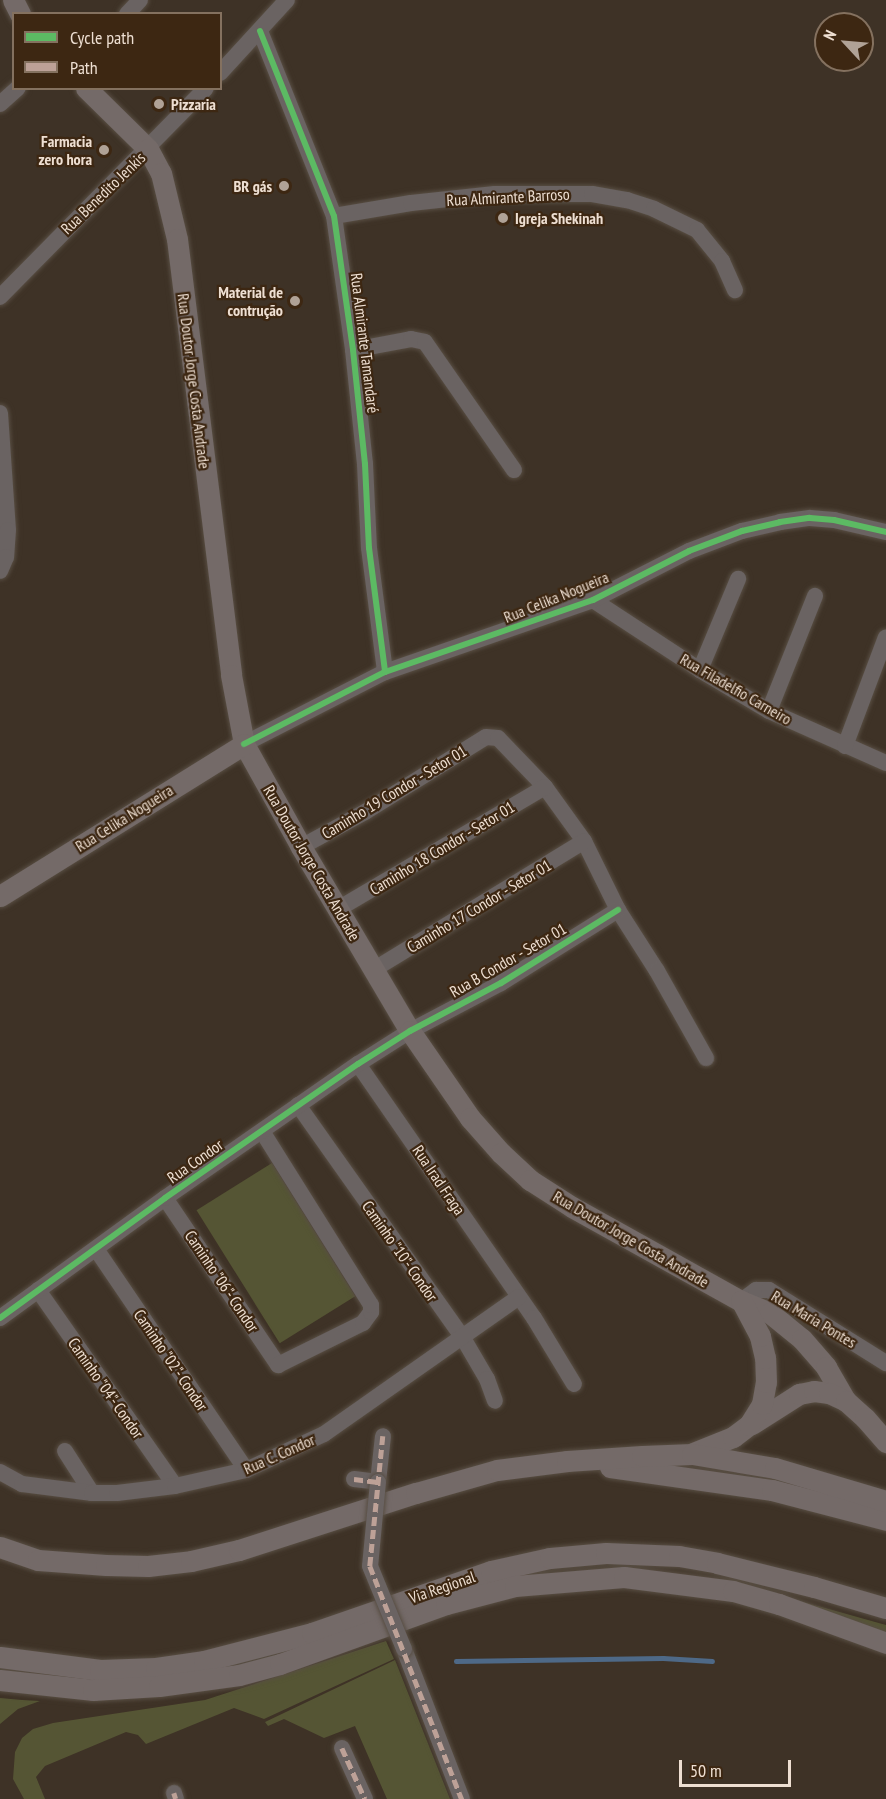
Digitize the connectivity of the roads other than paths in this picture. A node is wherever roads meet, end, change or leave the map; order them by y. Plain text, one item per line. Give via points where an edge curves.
1 (140, 0) edge
2 (287, 0) edge
3 (129, 12) edge
4 (260, 31) junction
5 (222, 71) edge
6 (16, 90) edge
7 (88, 90) edge
8 (204, 90) edge
9 (0, 104) edge
10 (148, 149) junction
11 (334, 216) junction
12 (735, 290) dead end
13 (0, 297) edge
14 (353, 350) junction
15 (0, 413) edge
16 (514, 470) dead end
17 (886, 532) edge
18 (0, 572) edge
19 (738, 579) dead end
20 (815, 596) dead end
21 (593, 600) junction
22 (886, 637) edge
23 (700, 670) junction
24 (385, 672) junction
25 (769, 711) junction
26 (244, 744) junction
27 (845, 746) junction
28 (886, 764) edge
29 (545, 787) junction
30 (584, 842) junction
31 (301, 847) junction
32 (0, 896) edge
33 (338, 909) junction
34 (618, 910) junction
35 (373, 970) junction
36 (410, 1031) junction
37 (706, 1058) dead end
38 (358, 1064) junction
39 (298, 1106) junction
40 (262, 1131) junction
41 (165, 1198) junction
42 (96, 1249) junction
43 (38, 1290) junction
44 (519, 1297) junction
45 (741, 1300) junction
46 (0, 1318) edge
47 (463, 1338) junction
48 (886, 1363) edge
49 (574, 1384) dead end
50 (495, 1401) dead end
51 (846, 1401) junction
52 (749, 1425) junction
53 (383, 1436) dead end
54 (886, 1442) edge
55 (65, 1451) dead end
56 (692, 1454) junction
57 (567, 1461) junction
58 (246, 1470) junction
59 (0, 1472) edge
60 (354, 1479) dead end
61 (378, 1482) junction
62 (175, 1486) junction
63 (92, 1493) junction
64 (886, 1501) edge
65 (886, 1520) edge
66 (0, 1547) edge
67 (750, 1571) junction
68 (669, 1581) junction
69 (886, 1608) edge
70 (886, 1643) edge
71 (0, 1657) edge
72 (0, 1680) edge
73 (342, 1748) dead end
74 (365, 1799) edge
75 (462, 1799) edge

1 - 3 street
2 - 4 street
4 - 5 street
4 - 11 street, Rua Almirante Tamandaré
6 - 9 street
7 - 10 main road, Rua Doutor Jorge Costa Andrade
8 - 10 street, Rua Benedito Jenkis
10 - 13 street, Rua Benedito Jenkis
10 - 26 main road, Rua Doutor Jorge Costa Andrade via 161,173 177,239 231,675
11 - 12 street, Rua Almirante Barroso via 495,195 554,193 627,200 697,230 711,245
11 - 14 street, Rua Almirante Tamandaré
14 - 16 street via 411,339 425,342
14 - 24 street, Rua Almirante Tamandaré via 369,548
15 - 18 street via 8,530 6,557
17 - 21 street, Rua Celika Nogueira via 810,518 741,531 689,550
19 - 23 street
20 - 25 street
21 - 23 street, Rua Filadelfio Carneiro
21 - 24 street, Rua Celika Nogueira
22 - 27 street
23 - 25 street, Rua Filadelfio Carneiro
24 - 26 street, Rua Celika Nogueira
25 - 27 street, Rua Filadelfio Carneiro
26 - 31 main road, Rua Doutor Jorge Costa Andrade
26 - 32 main road, Rua Celika Nogueira
27 - 28 street, Rua Filadelfio Carneiro
29 - 30 street
29 - 31 street, Caminho 19 Condor - Setor 01 via 498,738 486,737
29 - 33 street, Caminho 18 Condor - Setor 01
30 - 34 street
30 - 35 street, Caminho 17 Condor - Setor 01
31 - 33 main road, Rua Doutor Jorge Costa Andrade
33 - 35 main road, Rua Doutor Jorge Costa Andrade
34 - 36 street, Rua B Condor - Setor 01 via 501,983
34 - 37 street
35 - 36 main road, Rua Doutor Jorge Costa Andrade
36 - 38 street, Rua Condor
36 - 45 main road, Rua Doutor Jorge Costa Andrade via 470,1118 530,1180
38 - 39 street, Rua Condor
38 - 44 street, Rua Irad Fraga
39 - 40 street, Rua Condor
39 - 47 street, Caminho "10"- Condor
40 - 41 street, Rua Condor
40 - 41 street, Caminho "06"- Condor via 371,1305 363,1323 279,1365
41 - 42 street, Rua Condor
42 - 43 street, Rua Condor
42 - 58 street, Caminho "02"- Condor
43 - 46 street, Rua Condor
43 - 62 street, Caminho "04"- Condor
44 - 47 street, Rua C. Condor
44 - 49 street, Rua Irad Fraga
45 - 48 street, Rua Maria Pontes via 756,1290 769,1290
45 - 51 main road, Rua Doutor Jorge Costa Andrade via 770,1313 802,1339 826,1367
45 - 52 main road via 760,1335 766,1382 762,1404
47 - 50 street, Caminho "10"- Condor
47 - 58 street, Rua C. Condor via 324,1434
51 - 52 main road via 829,1393 800,1394
51 - 54 main road
52 - 56 main road
53 - 61 street
55 - 63 street
56 - 57 main road
56 - 64 main road via 775,1468
57 - 65 main road via 772,1490
57 - 66 main road via 460,1479 192,1562 148,1566 38,1560
58 - 62 street, Rua C. Condor
59 - 63 street, Rua C. Condor via 22,1484
60 - 61 street
61 - 75 street, bridge via 370,1566
62 - 63 street, Rua C. Condor
67 - 68 main road
67 - 69 main road, Via Regional
67 - 71 main road, Via Regional via 679,1556 606,1553 550,1558 491,1571 312,1633 204,1661 100,1670
68 - 70 main road via 779,1604
68 - 72 main road via 624,1577 515,1586 446,1604 280,1664 159,1686 93,1690
73 - 74 street

